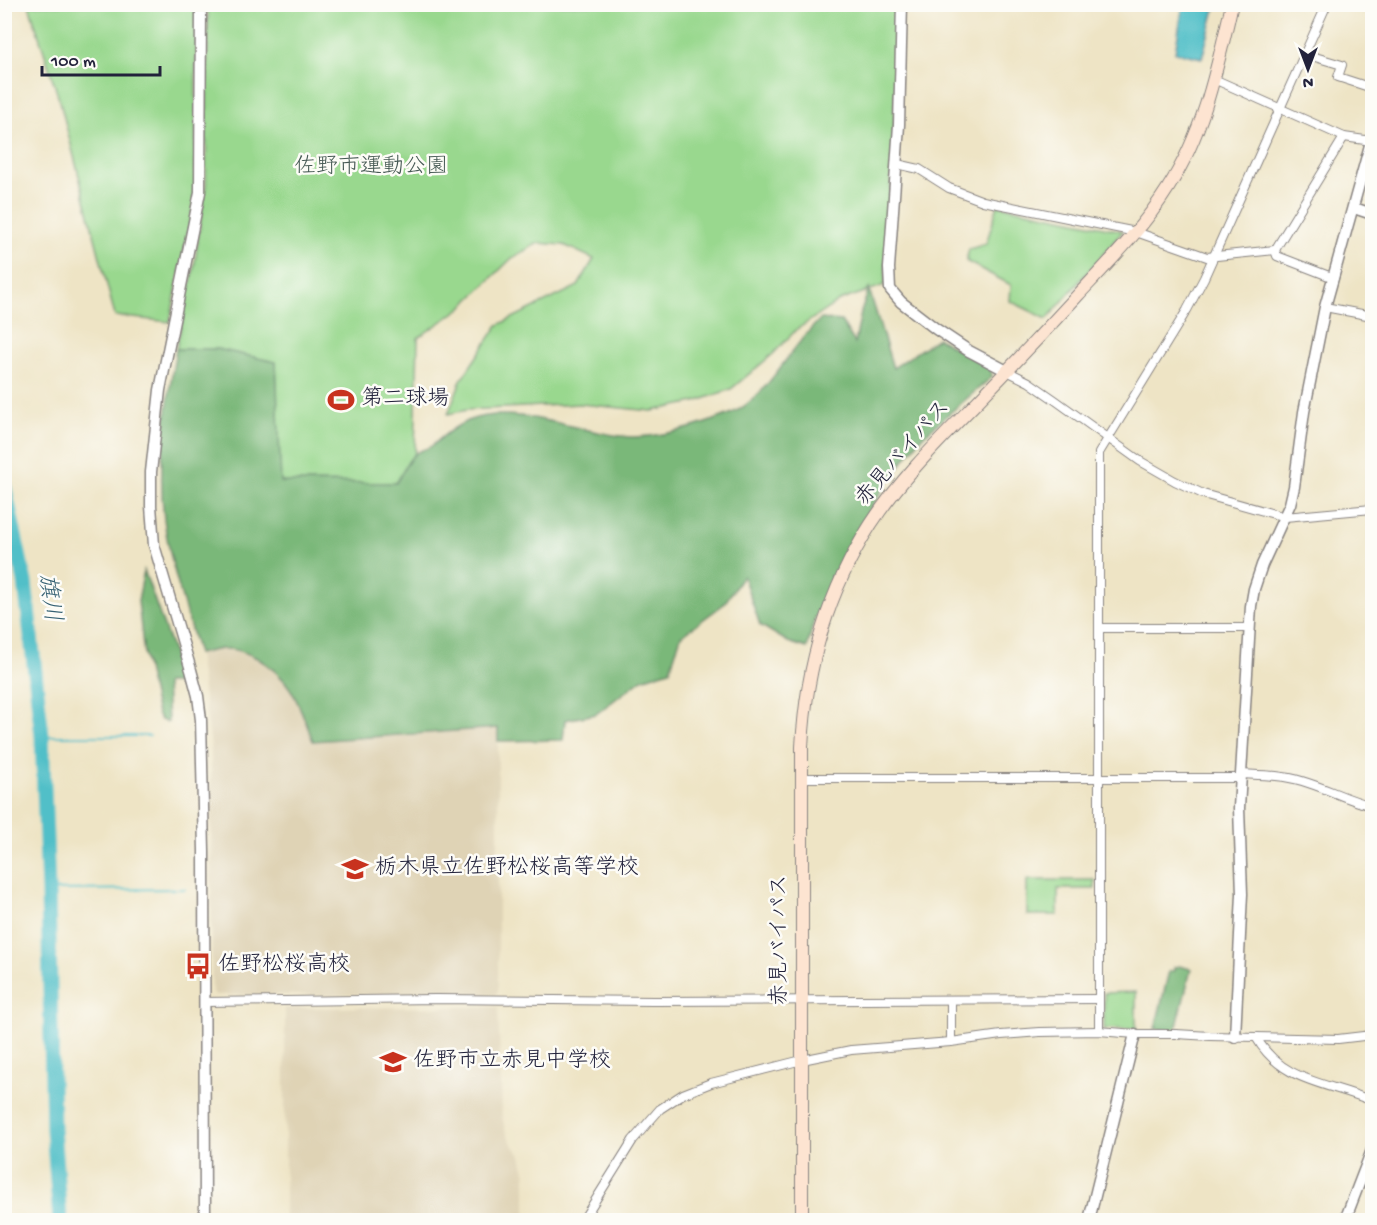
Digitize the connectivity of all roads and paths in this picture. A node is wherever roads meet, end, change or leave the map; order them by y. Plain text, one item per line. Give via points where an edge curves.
1 (201, 4) edge
2 (903, 4) edge
3 (1232, 4) edge
4 (1327, 4) edge
5 (1305, 54) junction
6 (1214, 79) junction
7 (1372, 88) edge
8 (1281, 108) junction
9 (1344, 137) junction
10 (1372, 139) edge
11 (897, 164) junction
12 (1354, 208) junction
13 (1372, 214) edge
14 (1136, 232) junction
15 (1275, 250) junction
16 (1214, 256) junction
17 (1334, 278) junction
18 (1325, 307) junction
19 (1372, 316) edge
20 (1007, 371) junction
21 (1108, 438) junction
22 (1372, 509) edge
23 (1285, 517) junction
24 (1099, 628) junction
25 (1249, 628) junction
26 (1241, 776) junction
27 (802, 778) junction
28 (1098, 778) junction
29 (1372, 806) edge
30 (802, 999) junction
31 (951, 999) junction
32 (1099, 999) junction
33 (204, 1002) junction
34 (1099, 1031) junction
35 (1135, 1034) junction
36 (1372, 1035) edge
37 (1235, 1036) junction
38 (1256, 1036) junction
39 (951, 1042) junction
40 (802, 1060) junction
41 (1372, 1101) edge
42 (1372, 1150) edge
43 (205, 1221) edge
44 (583, 1221) edge
45 (802, 1221) edge
46 (1089, 1221) edge
47 (1345, 1221) edge

1 - 33 street via 200,192 160,390 151,506 154,545 198,696 201,720
2 - 11 street
3 - 6 main road, 赤見バイパス
4 - 5 street
5 - 7 street via 1342,65 1338,77
5 - 8 street
6 - 8 street
6 - 14 main road, 赤見バイパス via 1182,163
8 - 9 street
8 - 16 street
9 - 10 street
9 - 15 street
10 - 12 street
11 - 14 street via 919,169 949,188 983,201
11 - 20 street via 890,289 936,329
12 - 13 street
12 - 17 street
14 - 16 street via 1207,257
14 - 20 main road, 赤見バイパス
15 - 16 street
15 - 17 street via 1277,256
16 - 21 street
17 - 18 street
18 - 19 street
18 - 23 street via 1294,487
20 - 21 street
20 - 27 main road, 赤見バイパス via 903,482 872,524 843,576 823,626 811,675 803,724
21 - 23 street via 1140,461 1203,494
21 - 24 street via 1099,453
22 - 23 street
23 - 25 street via 1254,589
24 - 25 street
24 - 28 street
25 - 26 street
26 - 28 street
26 - 29 street via 1303,781
26 - 37 street via 1242,894
27 - 28 street
27 - 30 main road, 赤見バイパス
28 - 32 street
30 - 31 street
30 - 33 street
30 - 40 main road, 赤見バイパス
31 - 32 street
31 - 39 street
32 - 34 street
33 - 43 street
34 - 35 street
34 - 39 street via 1001,1035
35 - 37 street
35 - 46 street
36 - 38 street via 1338,1039
37 - 38 street
38 - 41 street via 1266,1052 1288,1071
39 - 40 street via 851,1050
40 - 44 street via 711,1083 660,1109 633,1140
40 - 45 main road, 赤見バイパス
42 - 47 street

